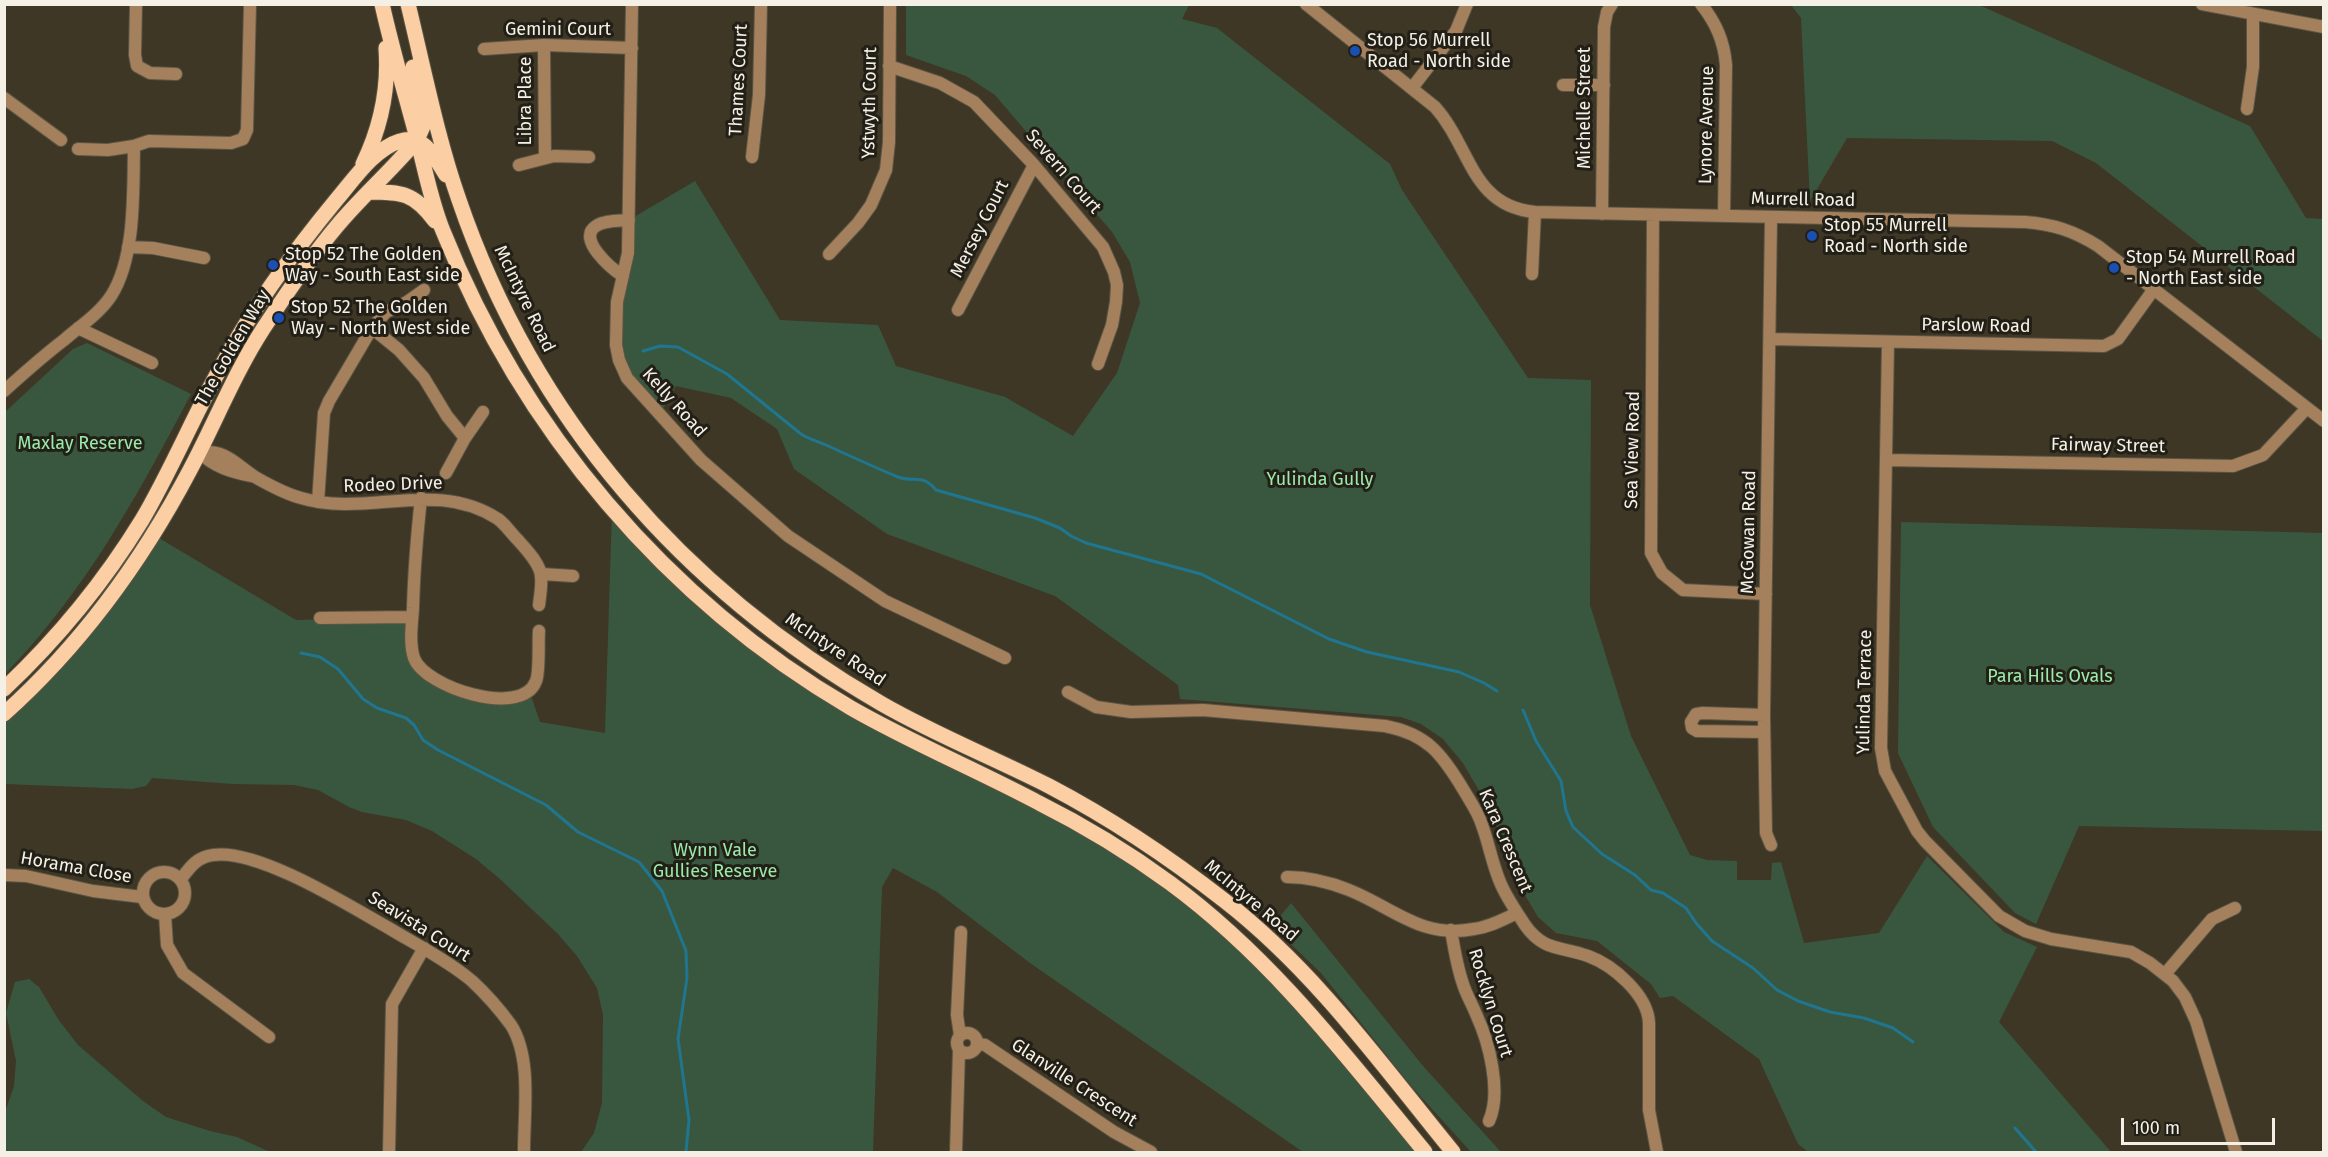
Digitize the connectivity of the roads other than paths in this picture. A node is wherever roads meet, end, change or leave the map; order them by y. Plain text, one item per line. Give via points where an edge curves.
1 (136, 4) edge
2 (250, 4) edge
3 (407, 4) edge
4 (632, 4) edge
5 (761, 4) edge
6 (890, 4) edge
7 (1467, 4) edge
8 (1612, 4) edge
9 (1701, 4) edge
10 (2202, 4) edge
11 (1314, 7) edge
12 (382, 8) edge
13 (2253, 14) junction
14 (2324, 27) edge
15 (544, 45) junction
16 (632, 48) junction
17 (484, 49) dead end
18 (889, 66) junction
19 (176, 74) dead end
20 (1563, 85) dead end
21 (1604, 85) junction
22 (1412, 88) junction
23 (4, 98) edge
24 (2247, 109) dead end
25 (61, 140) dead end
26 (417, 140) junction
27 (134, 147) junction
28 (78, 149) dead end
29 (589, 157) dead end
30 (752, 157) dead end
31 (545, 158) junction
32 (519, 165) dead end
33 (1034, 165) junction
34 (357, 175) junction
35 (455, 188) junction
36 (368, 192) junction
37 (1535, 212) junction
38 (1602, 214) junction
39 (1653, 215) junction
40 (1724, 216) junction
41 (1771, 218) junction
42 (628, 220) junction
43 (442, 231) junction
44 (128, 247) junction
45 (829, 254) dead end
46 (204, 258) dead end
47 (1532, 274) dead end
48 (623, 276) junction
49 (2154, 289) junction
50 (424, 290) dead end
51 (958, 310) dead end
52 (78, 328) junction
53 (372, 328) junction
54 (1770, 339) junction
55 (1888, 342) junction
56 (152, 363) dead end
57 (1098, 364) dead end
58 (4, 391) edge
59 (2307, 408) junction
60 (483, 412) dead end
61 (194, 419) junction
62 (2324, 421) edge
63 (465, 438) junction
64 (199, 452) junction
65 (1886, 460) junction
66 (170, 468) junction
67 (446, 473) dead end
68 (420, 498) junction
69 (318, 502) junction
70 (542, 574) junction
71 (573, 576) dead end
72 (1766, 594) junction
73 (539, 604) dead end
74 (412, 617) junction
75 (320, 618) dead end
76 (539, 631) dead end
77 (1005, 658) dead end
78 (4, 689) edge
79 (1068, 692) dead end
80 (4, 714) edge
81 (1764, 715) junction
82 (1764, 732) junction
83 (1771, 845) dead end
84 (4, 875) edge
85 (1287, 877) dead end
86 (181, 879) junction
87 (142, 897) junction
88 (2235, 908) dead end
89 (1517, 913) junction
90 (165, 915) junction
91 (1450, 930) junction
92 (961, 932) dead end
93 (424, 948) junction
94 (2165, 974) junction
95 (960, 1035) junction
96 (269, 1037) dead end
97 (978, 1044) junction
98 (959, 1050) junction
99 (1489, 1121) dead end
100 (524, 1150) dead end
101 (390, 1152) edge
102 (956, 1152) edge
103 (1150, 1152) edge
104 (1425, 1152) edge
105 (1454, 1152) edge
106 (1657, 1152) edge
107 (2236, 1152) edge

1 - 19 street via 137,66 150,73
2 - 27 street via 247,130 243,139 231,143 149,141
3 - 26 main road via 405,30 424,124
3 - 35 main road, McIntyre Road
4 - 16 street, Kelly Road
5 - 30 street, Thames Court via 759,95
6 - 18 street, Ystwyth Court
7 - 22 street via 1456,31
8 - 21 street, Michelle Street via 1604,23
9 - 40 street, Lynore Avenue via 1718,30 1726,65
10 - 13 street
11 - 22 street, Murrell Road
12 - 26 main road, McIntyre Road
12 - 34 main road via 386,88 378,128
13 - 14 street
13 - 24 street via 2253,67
15 - 16 street, Gemini Court
15 - 17 street, Gemini Court
15 - 31 street, Libra Place
16 - 42 street, Kelly Road
18 - 33 street, Severn Court via 951,87 974,102
18 - 45 street, Ystwyth Court via 885,175 866,212
20 - 21 street
21 - 38 street, Michelle Street
22 - 37 street, Murrell Road via 1450,125 1474,175 1487,191 1514,208
23 - 25 street
26 - 34 main road, The Golden Way via 391,145
26 - 35 main road via 431,152
26 - 36 main road, The Golden Way
26 - 43 main road, McIntyre Road
27 - 28 street
27 - 44 street
29 - 31 street, Libra Place
31 - 32 street, Libra Place
33 - 51 street, Mersey Court
33 - 57 street, Severn Court via 1098,240 1114,272 1114,314
34 - 61 main road, The Golden Way via 258,304
35 - 105 main road, McIntyre Road via 500,300 541,377 596,459 667,541 744,609 831,675 903,716 1080,802 1146,843 1220,897 1278,947 1325,995
36 - 43 main road via 411,196 424,206
36 - 64 main road, The Golden Way via 320,248 264,328
37 - 38 street, Murrell Road
37 - 47 street
38 - 39 street, Murrell Road
39 - 40 street, Murrell Road
39 - 72 street, Sea View Road via 1651,553 1662,573 1683,590
40 - 41 street, Murrell Road
41 - 49 street, Murrell Road via 2052,225 2098,246
41 - 54 street, McGowan Road
42 - 48 street, Kelly Road via 628,262
42 - 48 street via 598,224 591,232 595,250
43 - 104 main road, McIntyre Road via 506,360 543,420 597,493 662,564 733,626 817,687 897,734 1049,808 1171,884 1269,968
44 - 46 street
44 - 52 street via 111,295
48 - 77 street, Kelly Road via 617,302 616,345 621,367 635,389 701,460 788,537 863,588
49 - 55 street, Parslow Road via 2118,339 2103,346
49 - 59 street, Murrell Road
50 - 53 street via 386,312
52 - 56 street
52 - 58 street
53 - 63 street via 424,378
53 - 69 street via 324,413
54 - 55 street, Parslow Road
54 - 72 street, McGowan Road
55 - 65 street, Yulinda Terrace
59 - 62 street, Murrell Road
59 - 65 street, Fairway Street via 2263,455 2233,466
60 - 63 street
61 - 64 main road
61 - 66 main road, The Golden Way
63 - 67 street
64 - 66 main road
64 - 69 street, Rodeo Drive via 210,463 231,472 256,477 299,498
64 - 80 main road, The Golden Way via 154,535 102,608 68,650
65 - 94 street, Yulinda Terrace via 1881,748 1882,763 1895,791 1925,841 1999,916 2025,931 2051,939 2131,952
66 - 78 main road, The Golden Way via 103,578 50,642
68 - 69 street, Rodeo Drive via 337,505
68 - 70 street, Rodeo Drive via 468,505 500,520 528,551
68 - 74 street
70 - 71 street
70 - 73 street
72 - 81 street, McGowan Road
74 - 75 street
74 - 76 street via 412,646 418,668 472,695 498,698 519,697 536,681
79 - 89 street, Kara Crescent via 1096,706 1124,712 1203,710 1385,726 1415,735 1450,766 1481,822 1498,879
81 - 82 street, McGowan Road
81 - 82 street via 1703,713 1696,714 1691,722 1697,730
82 - 83 street, McGowan Road via 1766,833
84 - 87 street, Horama Close
85 - 91 street via 1311,878 1357,894 1415,924
86 - 87 street via 166,871 150,876
86 - 90 street via 186,895 178,910
86 - 93 street, Seavista Court via 195,861 213,855 244,858 312,884
87 - 90 street via 147,907
88 - 94 street via 2220,913 2207,924
89 - 91 street via 1482,928
89 - 106 street, Kara Crescent via 1543,943 1599,961 1644,1001 1649,1015 1649,1110
90 - 96 street via 167,945 183,973
91 - 99 street, Rocklyn Court via 1463,985 1479,1021 1492,1069 1496,1096
92 - 95 street via 957,1015
93 - 100 street, Seavista Court via 471,980 501,1012 519,1041 524,1059
93 - 101 street via 392,1004
94 - 107 street, Yulinda Terrace via 2178,987 2196,1021
95 - 97 street via 969,1033
95 - 98 street
97 - 98 street via 970,1053
97 - 103 street, Glanville Crescent
98 - 102 street

